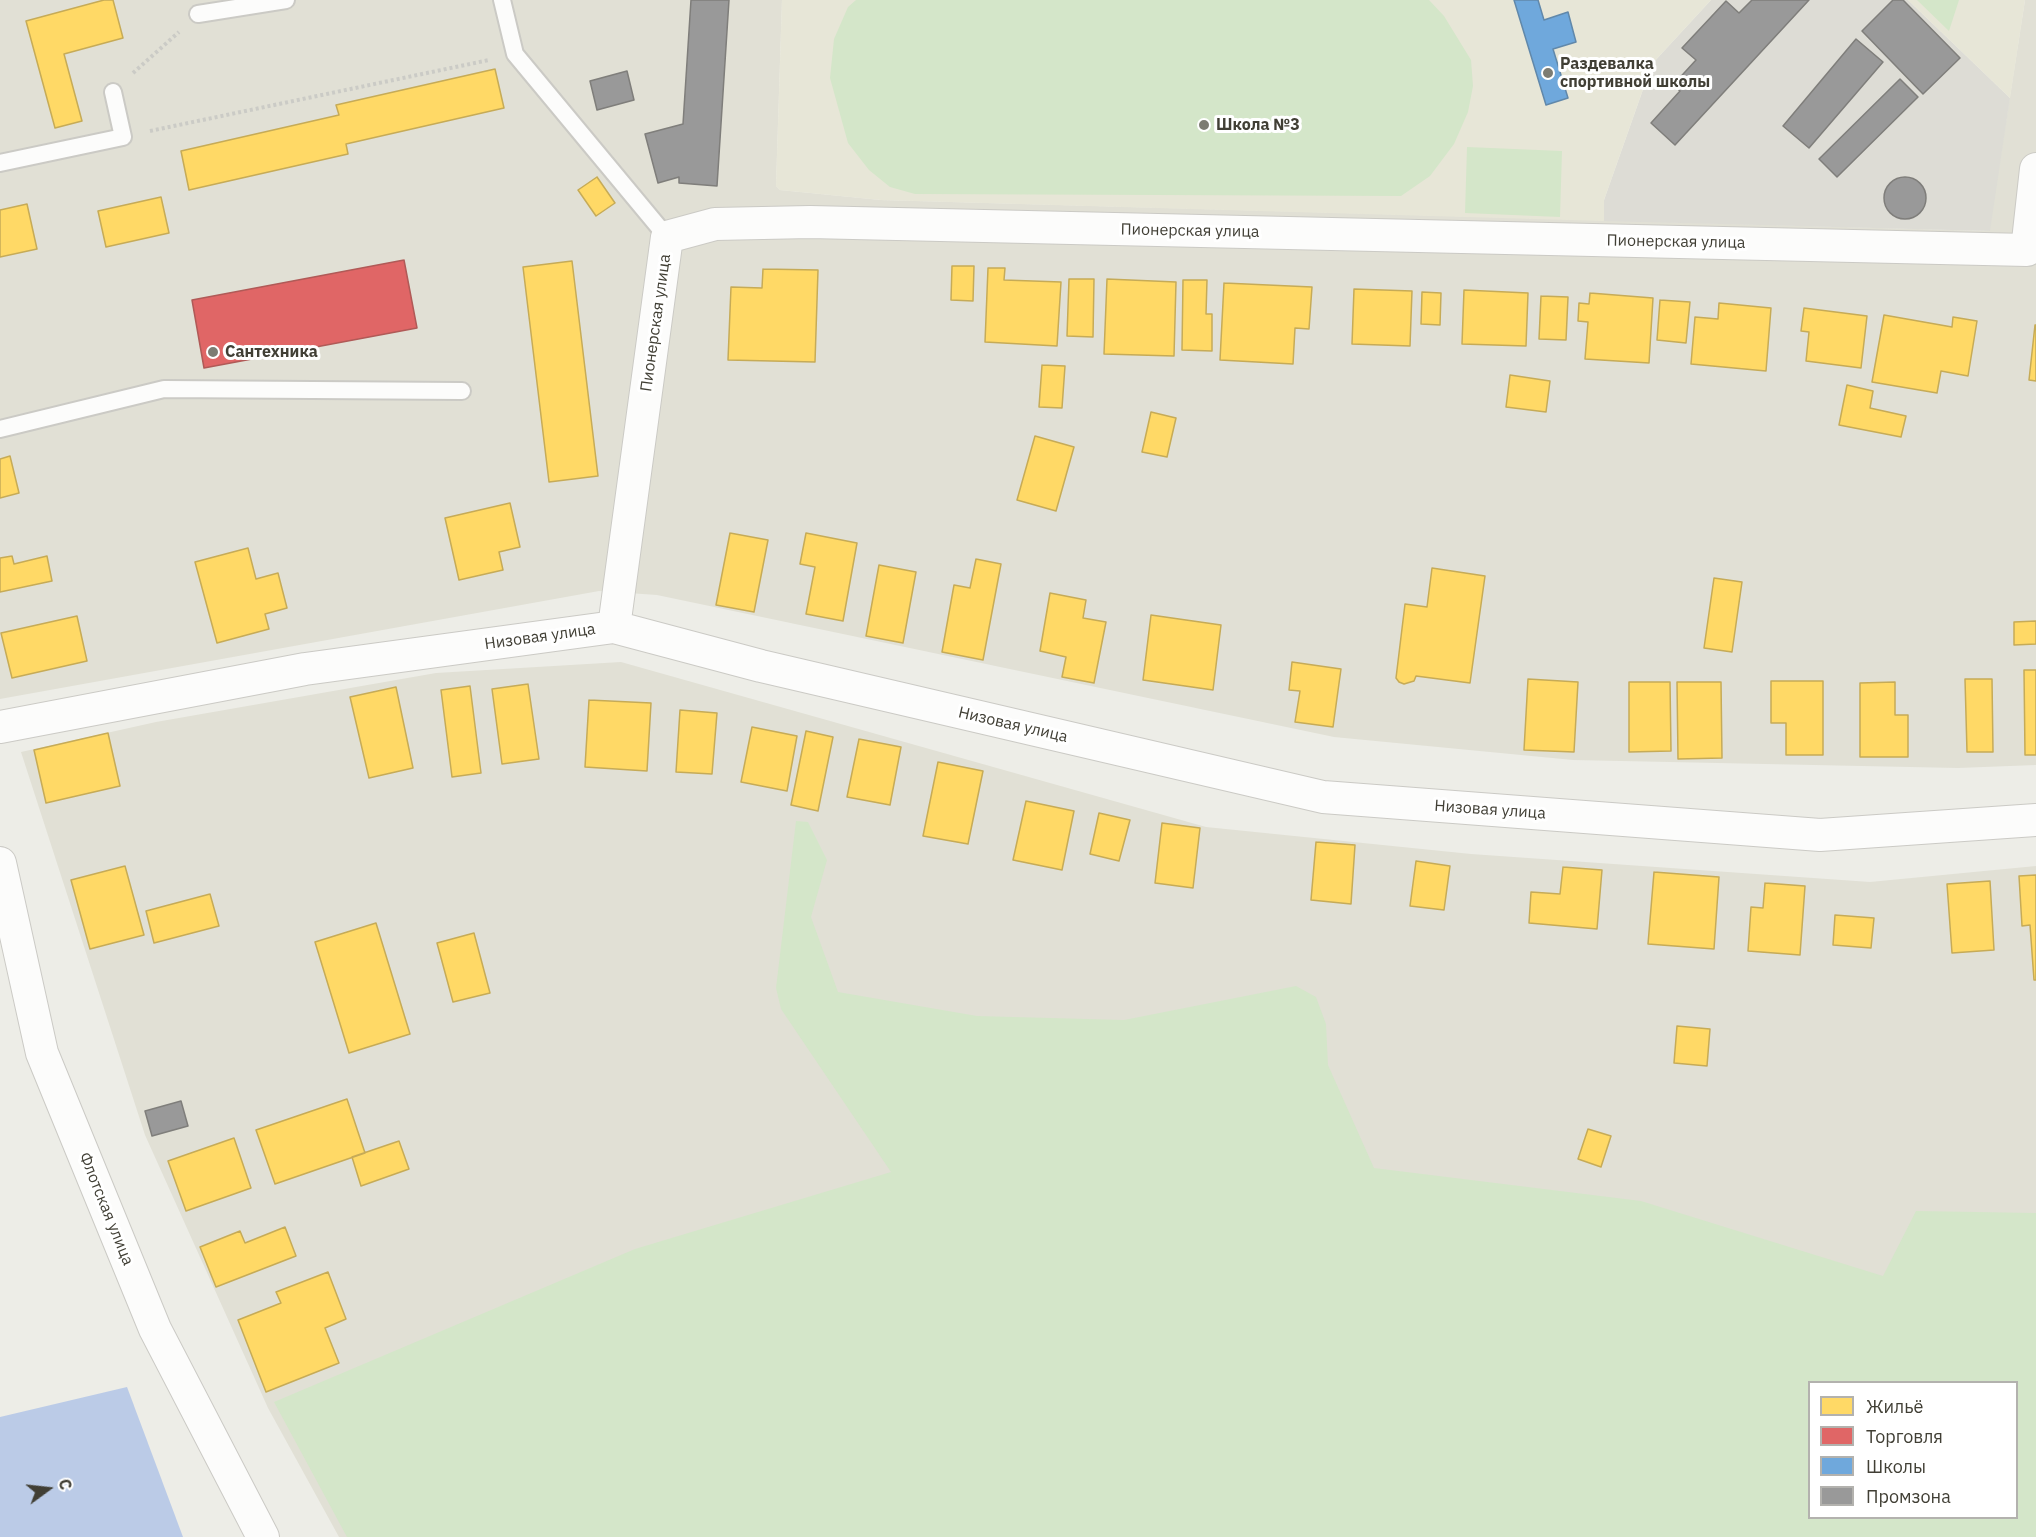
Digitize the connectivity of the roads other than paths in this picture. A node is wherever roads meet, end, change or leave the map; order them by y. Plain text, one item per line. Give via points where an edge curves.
1 (286, 0) edge
2 (502, 0) edge
3 (198, 14) road end
4 (112, 92) road end
5 (0, 163) edge
6 (2036, 169) edge
7 (667, 237) junction
8 (462, 391) dead end
9 (0, 429) edge
10 (614, 627) junction
11 (0, 727) edge
12 (2036, 820) edge
13 (0, 863) edge
14 (263, 1537) edge

1 - 3 lane
2 - 7 lane via 515,54
4 - 5 lane via 123,137
6 - 7 street, Пионерская улица via 2027,250 810,222 714,224
7 - 10 street, Пионерская улица
8 - 9 lane via 164,389
10 - 11 street, Низовая улица via 305,669
10 - 12 street, Низовая улица via 761,666 1323,797 1820,835
13 - 14 street, Флотская улица via 42,1053 155,1329

